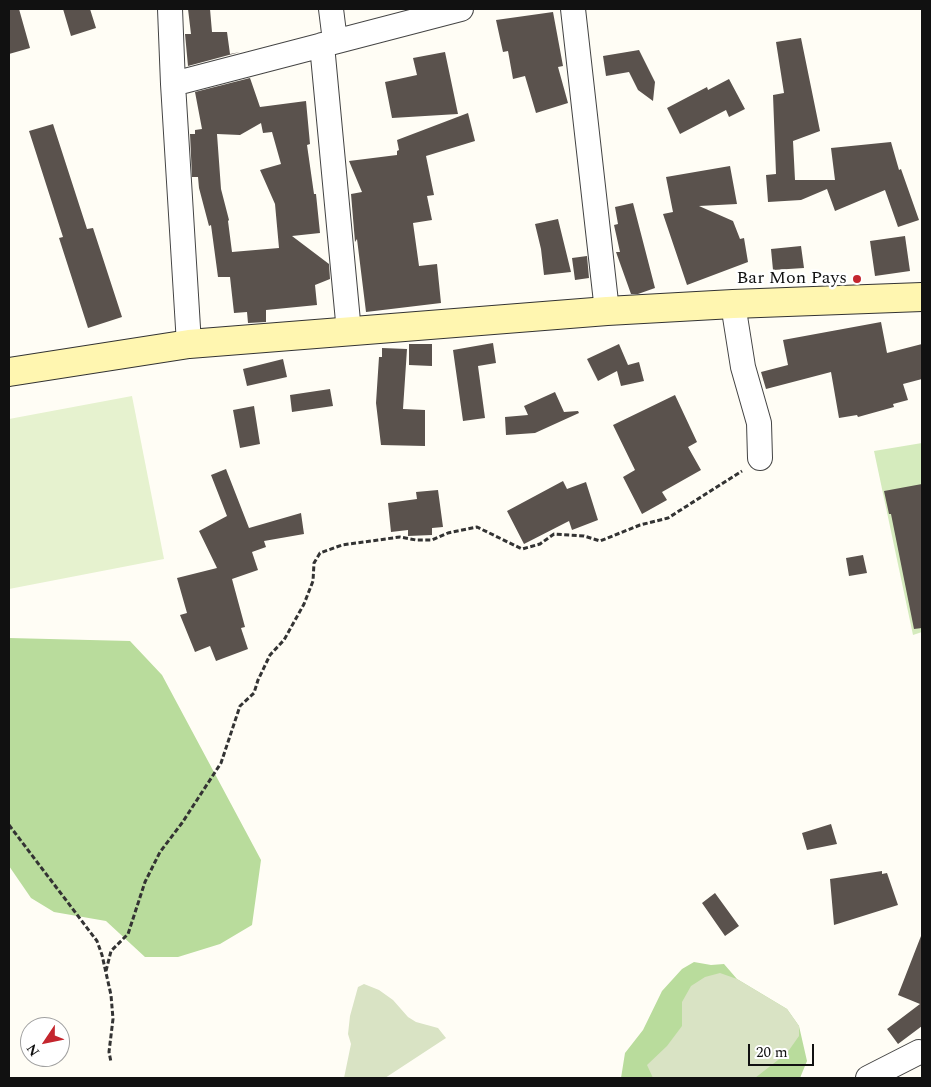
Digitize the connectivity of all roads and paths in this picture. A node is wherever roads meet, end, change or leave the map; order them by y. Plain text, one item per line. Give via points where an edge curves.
1 (170, 9) edge
2 (331, 9) edge
3 (461, 9) edge
4 (573, 9) edge
5 (328, 43) junction
6 (172, 84) junction
7 (922, 297) edge
8 (733, 304) junction
9 (607, 311) junction
10 (349, 332) junction
11 (189, 344) junction
12 (9, 372) edge
13 (760, 458) joint
14 (9, 825) edge
15 (106, 971) junction
16 (919, 1052) dead end
17 (111, 1062) dead end
18 (868, 1078) edge

1 - 6 street
2 - 5 street
3 - 5 street
4 - 9 street
5 - 6 street
5 - 10 street
6 - 11 street
7 - 8 main road
8 - 9 main road
8 - 13 street via 743,367 759,423
9 - 10 main road
10 - 11 main road
11 - 12 main road
13 - 15 path via 668,518 600,541 584,536 554,534 540,544 522,549 477,528 455,531 432,540 400,537 342,545 320,553 314,563 313,581 304,604 284,640 270,655 254,693 240,706 221,763 160,852 145,882 128,934 111,951
14 - 15 path via 97,941
15 - 17 path via 113,1019
16 - 18 street

